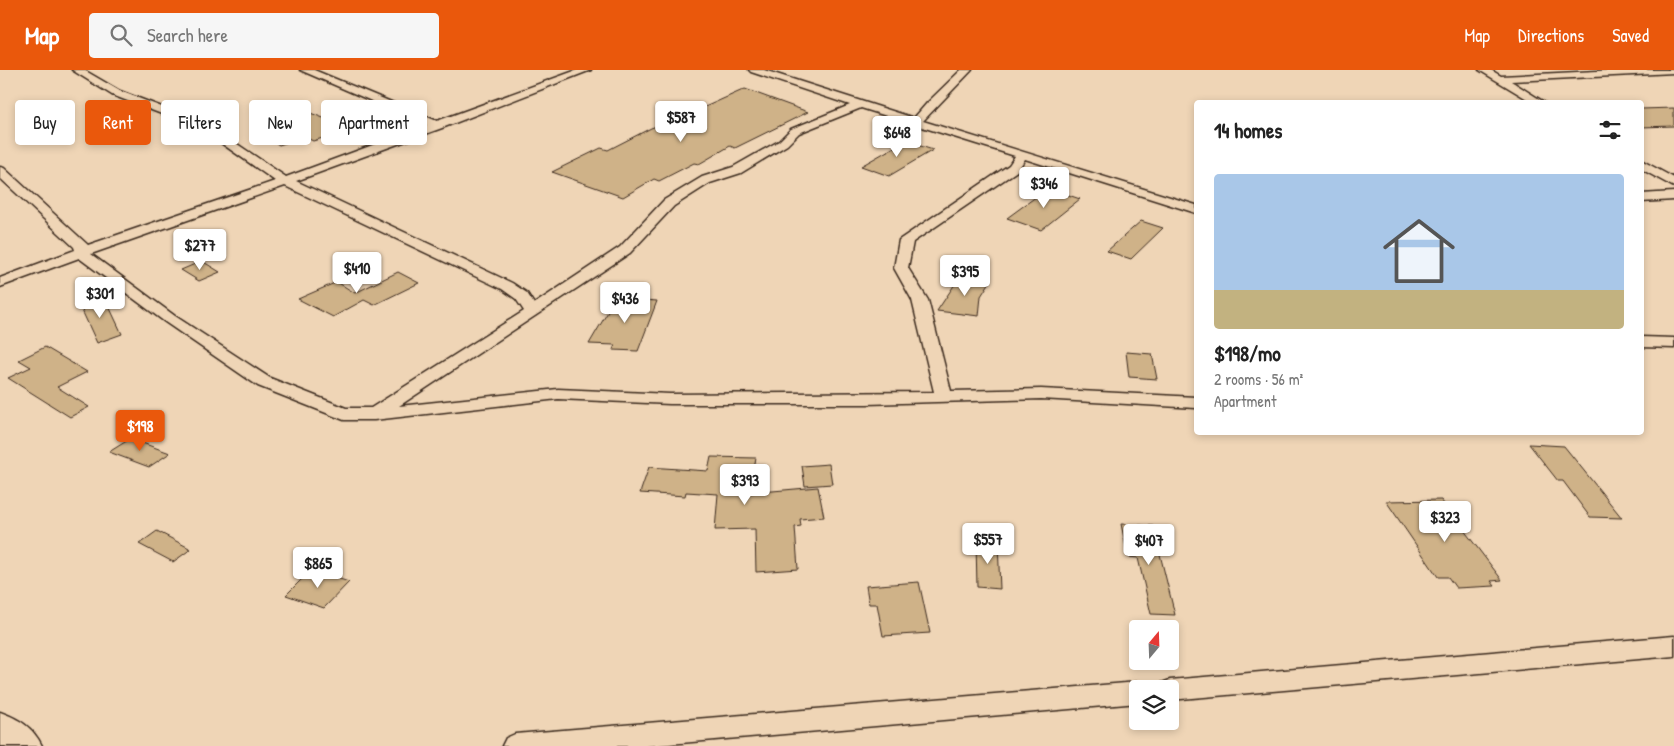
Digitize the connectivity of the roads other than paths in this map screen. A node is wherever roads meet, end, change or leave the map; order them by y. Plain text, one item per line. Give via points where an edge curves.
1 (77, 70) edge
2 (306, 70) edge
3 (586, 70) edge
4 (754, 70) edge
5 (967, 70) edge
6 (1484, 70) edge
7 (1674, 70) edge
8 (1501, 79) junction
9 (1536, 100) edge
10 (859, 105) junction
11 (917, 122) junction
12 (438, 126) junction
13 (1023, 154) junction
14 (1644, 166) edge
15 (0, 171) edge
16 (286, 181) junction
17 (1674, 183) edge
18 (1674, 196) edge
19 (1644, 198) edge
20 (1194, 208) edge
21 (82, 254) junction
22 (0, 283) edge
23 (532, 312) junction
24 (1644, 342) edge
25 (1674, 343) edge
26 (944, 397) junction
27 (1194, 403) edge
28 (374, 414) junction
29 (1674, 646) edge
30 (1179, 689) edge
31 (1129, 693) edge
32 (0, 730) edge
33 (22, 746) edge
34 (515, 746) edge

1 - 16 street via 116,93 205,127
2 - 12 street
3 - 12 street
4 - 10 street
5 - 11 street via 925,108
6 - 8 street
7 - 8 street
8 - 9 street
10 - 11 street
10 - 23 street via 795,131 783,143 737,170 706,180 669,203 625,250
11 - 13 street
12 - 16 street
13 - 20 street
13 - 26 street via 1013,168 906,240 901,268 920,300
14 - 17 street
15 - 21 street via 81,246
16 - 21 street
16 - 23 street via 506,286 522,296
18 - 19 street
21 - 22 street
21 - 28 street via 170,319 264,382 344,414
23 - 28 street
24 - 25 street
26 - 27 street via 1041,394
26 - 28 street via 680,399 558,394
29 - 30 street
31 - 34 street
32 - 33 main road

